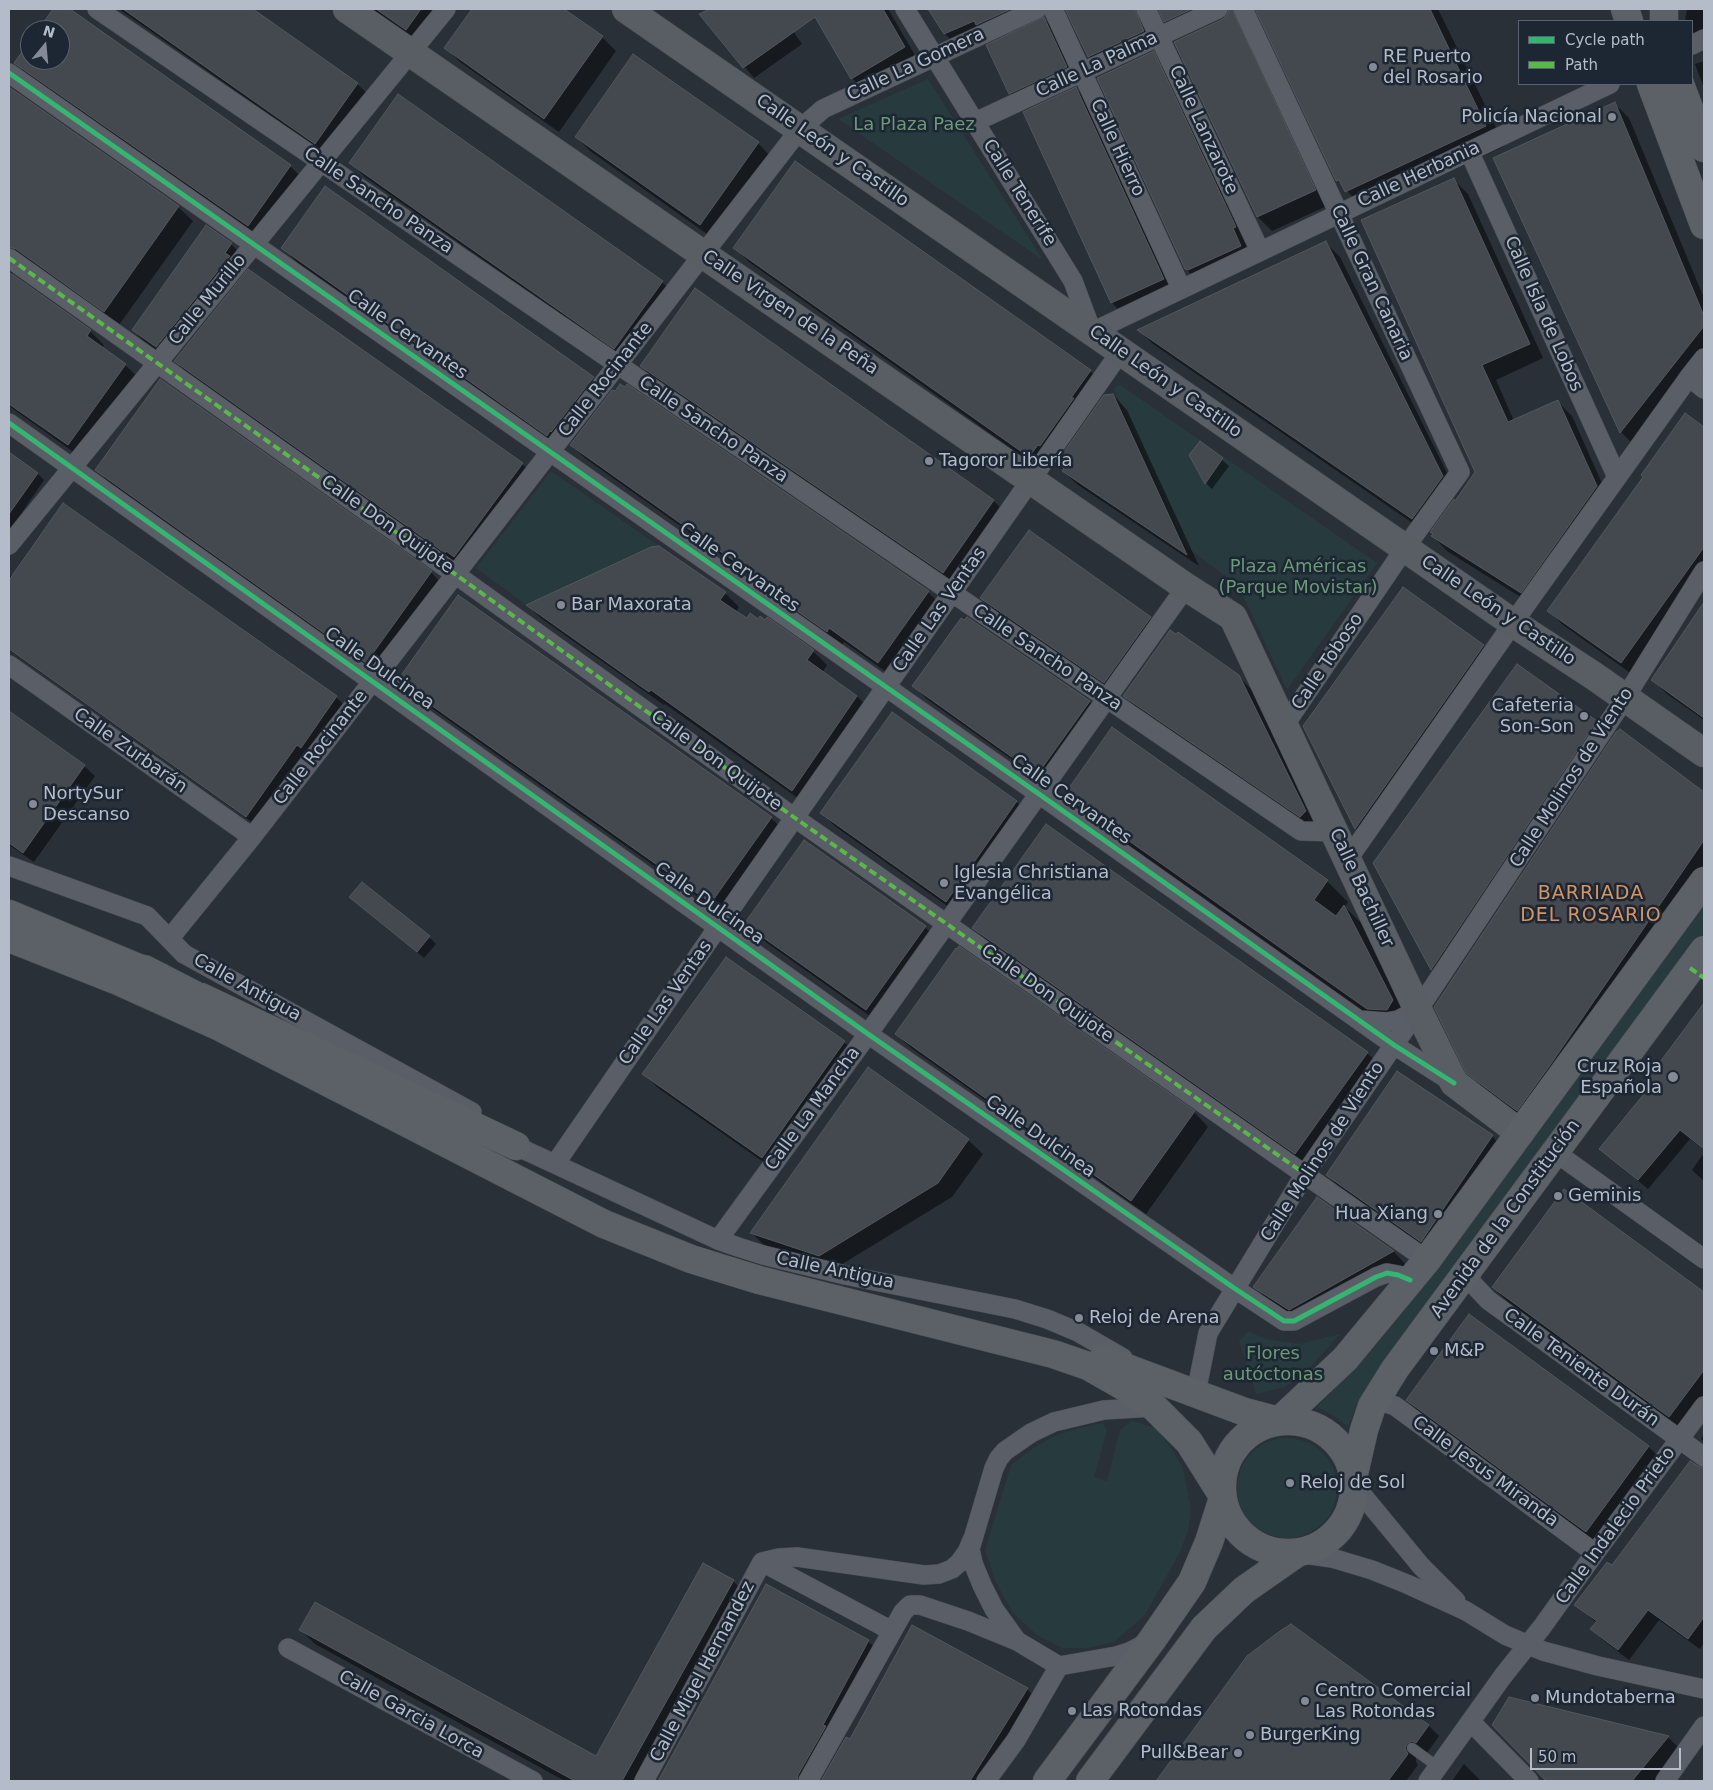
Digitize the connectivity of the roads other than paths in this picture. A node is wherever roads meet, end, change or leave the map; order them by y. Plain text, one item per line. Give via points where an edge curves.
1 (97, 9) edge
2 (347, 9) edge
3 (446, 9) edge
4 (905, 9) edge
5 (1037, 9) edge
6 (1053, 9) edge
7 (1146, 9) edge
8 (1218, 9) edge
9 (1243, 9) edge
10 (631, 10) edge
11 (1159, 36) junction
12 (410, 52) junction
13 (935, 57) junction
14 (1082, 72) junction
15 (9, 73) edge
16 (1608, 85) edge
17 (1651, 85) edge
18 (1680, 85) edge
19 (975, 122) junction
20 (800, 129) junction
21 (1704, 148) edge
22 (1469, 151) junction
23 (321, 162) junction
24 (1338, 213) junction
25 (1704, 225) edge
26 (254, 245) junction
27 (1260, 250) junction
28 (703, 254) junction
29 (9, 258) edge
30 (1181, 288) junction
31 (1092, 332) junction
32 (1121, 351) junction
33 (1704, 358) edge
34 (157, 363) junction
35 (618, 364) junction
36 (1689, 376) junction
37 (1704, 389) edge
38 (9, 423) edge
39 (550, 452) junction
40 (72, 468) junction
41 (1617, 477) junction
42 (1031, 479) junction
43 (9, 545) edge
44 (1405, 548) junction
45 (1704, 571) edge
46 (455, 574) junction
47 (1186, 587) junction
48 (952, 593) junction
49 (1233, 617) joint
50 (1513, 623) junction
51 (9, 665) edge
52 (372, 682) junction
53 (886, 687) junction
54 (1625, 698) junction
55 (1107, 699) junction
56 (1284, 726) junction
57 (1704, 753) edge
58 (1039, 794) junction
59 (795, 818) junction
60 (1335, 832) junction
61 (252, 837) junction
62 (1348, 859) junction
63 (9, 866) edge
64 (1704, 882) edge
65 (9, 914) edge
66 (947, 924) junction
67 (718, 927) junction
68 (14, 938) edge
69 (170, 938) junction
70 (1700, 965) edge
71 (144, 969) junction
72 (1418, 1010) junction
73 (1359, 1020) junction
74 (868, 1034) junction
75 (1394, 1045) junction
76 (1454, 1083) junction
77 (485, 1119) dead end
78 (1520, 1133) junction
79 (516, 1146) joint
80 (1555, 1152) junction
81 (555, 1164) junction
82 (1305, 1174) junction
83 (718, 1240) junction
84 (1704, 1259) edge
85 (1426, 1260) junction
86 (1467, 1272) junction
87 (1410, 1280) junction
88 (1234, 1288) junction
89 (1159, 1379) junction
90 (1196, 1393) junction
91 (1372, 1406) junction
92 (1704, 1406) edge
93 (1154, 1407) junction
94 (1279, 1420) junction
95 (1680, 1439) junction
96 (1704, 1457) edge
97 (1354, 1482) junction
98 (1222, 1497) junction
99 (972, 1540) junction
100 (1297, 1553) junction
101 (1595, 1553) junction
102 (762, 1562) junction
103 (1466, 1611) junction
104 (892, 1631) junction
105 (1152, 1640) junction
106 (1018, 1641) junction
107 (1527, 1645) junction
108 (288, 1648) dead end
109 (1059, 1666) junction
110 (1704, 1689) edge
111 (1471, 1722) junction
112 (1704, 1726) edge
113 (1412, 1748) dead end
114 (1698, 1750) edge
115 (1433, 1774) edge
116 (533, 1781) edge
117 (644, 1781) edge
118 (808, 1781) edge
119 (986, 1781) edge
120 (1047, 1781) edge
121 (1090, 1781) edge
122 (1529, 1781) edge
123 (1665, 1781) edge

1 - 23 street, Calle Sancho Panza
2 - 12 street, Calle Virgen de la Peña
3 - 12 street, Calle Murillo
4 - 13 street, Calle Tenerife
5 - 13 street, Calle La Gomera
6 - 14 street, Calle Hierro
7 - 11 street, Calle Lanzarote
8 - 11 street, Calle La Palma
9 - 24 street, Calle Gran Canaria
10 - 20 street, Calle León y Castillo
11 - 14 street, Calle La Palma
11 - 27 street, Calle Lanzarote
12 - 23 street, Calle Murillo
12 - 28 street, Calle Virgen de la Peña
13 - 19 street, Calle Tenerife
13 - 20 street, Calle La Gomera via 823,109
14 - 19 street, Calle La Palma
14 - 30 street, Calle Hierro
15 - 26 street, Calle Cervantes
16 - 22 street, Calle Herbania
17 - 25 main road
18 - 21 main road
19 - 31 street, Calle Tenerife via 1073,281
20 - 28 street, Calle Rocinante
20 - 31 street, Calle León y Castillo
22 - 24 street, Calle Herbania
22 - 41 street, Calle Isla de Lobos
23 - 26 street, Calle Murillo
23 - 35 street, Calle Sancho Panza
24 - 27 street, Calle Herbania
24 - 44 street, Calle Gran Canaria via 1460,472
26 - 34 street, Calle Murillo
26 - 39 street, Calle Cervantes
27 - 30 street, Calle Herbania
28 - 35 street, Calle Rocinante
28 - 42 street, Calle Virgen de la Peña
29 - 34 street, Calle Don Quijote
30 - 31 street, Calle Herbania
31 - 32 street, Calle León y Castillo
32 - 42 street, Calle Las Ventas
32 - 44 street, Calle León y Castillo
33 - 36 street
34 - 40 street, Calle Murillo
34 - 46 street, Calle Don Quijote
35 - 39 street, Calle Rocinante
35 - 48 street, Calle Sancho Panza
36 - 37 street
36 - 41 street
38 - 40 street, Calle Dulcinea
39 - 46 street, Calle Rocinante
39 - 53 street, Calle Cervantes
40 - 43 street, Calle Murillo
40 - 52 street, Calle Dulcinea
41 - 50 street
42 - 47 street, Calle Virgen de la Peña
42 - 48 street, Calle Las Ventas
44 - 50 street, Calle León y Castillo
44 - 56 street, Calle Toboso
45 - 54 street, Calle Molinos de Viento
46 - 52 street, Calle Rocinante
46 - 59 street, Calle Don Quijote
47 - 49 street, Calle Virgen de la Peña
47 - 55 street, Calle La Mancha
48 - 53 street, Calle Las Ventas
48 - 55 street, Calle Sancho Panza
49 - 56 street, Calle Bachiller
50 - 54 street, Calle León y Castillo
50 - 62 street
51 - 61 street, Calle Zurbarán
52 - 61 street, Calle Rocinante
52 - 67 street, Calle Dulcinea
53 - 58 street, Calle Cervantes
53 - 59 street, Calle Las Ventas
54 - 57 street, Calle León y Castillo
54 - 72 street, Calle Molinos de Viento
55 - 58 street, Calle La Mancha
55 - 60 street, Calle Sancho Panza via 1301,831
56 - 60 street, Calle Bachiller
58 - 66 street, Calle La Mancha
58 - 73 street, Calle Cervantes
59 - 66 street, Calle Don Quijote
59 - 67 street, Calle Las Ventas
60 - 62 street, Calle Bachiller
61 - 69 street, Calle Rocinante
62 - 72 street, Calle Bachiller
63 - 69 street, Calle Antigua via 147,916
64 - 78 main road
65 - 71 main road
66 - 74 street, Calle La Mancha
66 - 82 street, Calle Don Quijote
67 - 74 street, Calle Dulcinea
67 - 81 street, Calle Las Ventas
68 - 93 main road via 220,1027 604,1224 691,1259 759,1280 1053,1354 1110,1377
69 - 77 street, Calle Antigua via 184,954
70 - 80 main road, Avenida de la Constitución
71 - 79 main road
71 - 89 main road via 604,1213 680,1244 765,1271 1055,1345
72 - 73 street via 1398,1020
72 - 75 street, Calle Molinos de Viento
72 - 76 street, Calle Bachiller
73 - 75 street, Calle Cervantes
74 - 83 street, Calle La Mancha
74 - 88 street, Calle Dulcinea
75 - 76 street, Calle Cervantes
75 - 82 street, Calle Molinos de Viento
76 - 78 street, Calle Bachiller
78 - 85 main road
79 - 81 street, Calle Antigua
80 - 84 street
80 - 86 main road, Avenida de la Constitución
81 - 83 street, Calle Antigua
82 - 85 street, Calle Don Quijote
82 - 88 street, Calle Molinos de Viento
83 - 89 street, Calle Antigua via 763,1255 1015,1309 1047,1319 1078,1332
85 - 87 main road
86 - 91 main road, Avenida de la Constitución via 1395,1369
86 - 95 street, Calle Teniente Durán via 1488,1300
87 - 88 street, Calle Dulcinea via 1387,1274 1376,1277 1294,1321 1284,1321
87 - 94 main road via 1346,1359
88 - 90 street, Calle Molinos de Viento via 1208,1333
89 - 90 main road
90 - 94 main road via 1246,1412
91 - 97 main road, Avenida de la Constitución
91 - 101 street, Calle Jesus Miranda via 1379,1403 1395,1406
92 - 95 street, Calle Indalecio Prieto
93 - 98 main road via 1189,1442
93 - 99 street via 1104,1410 1054,1422 1005,1451 994,1468
94 - 97 main road via 1304,1422 1324,1431 1341,1446
94 - 98 main road via 1250,1432 1234,1446 1224,1465
95 - 96 street, Calle Teniente Durán
95 - 101 street, Calle Indalecio Prieto
97 - 100 main road via 1352,1507 1344,1523 1332,1537
97 - 103 street via 1421,1566
98 - 100 main road via 1228,1516 1238,1531 1254,1544 1273,1552
98 - 105 main road via 1209,1542 1192,1582
99 - 102 street via 959,1563 940,1574 924,1575 797,1557
99 - 106 street via 973,1563 982,1585 994,1609
100 - 103 street via 1332,1558 1372,1570
100 - 121 main road via 1244,1590 1204,1628
101 - 107 street, Calle Indalecio Prieto
102 - 104 street
102 - 117 street, Calle Migel Hernandez
103 - 107 street
104 - 106 street via 906,1608 914,1604
104 - 118 street
105 - 109 street via 1129,1652
105 - 120 main road
106 - 109 street
107 - 110 street via 1598,1666
107 - 111 street, Calle Indalecio Prieto
108 - 116 street, Calle Garcia Lorca
109 - 119 street via 1016,1740
111 - 115 street, Calle Indalecio Prieto
111 - 122 street
112 - 114 street
113 - 115 lane
114 - 123 street

